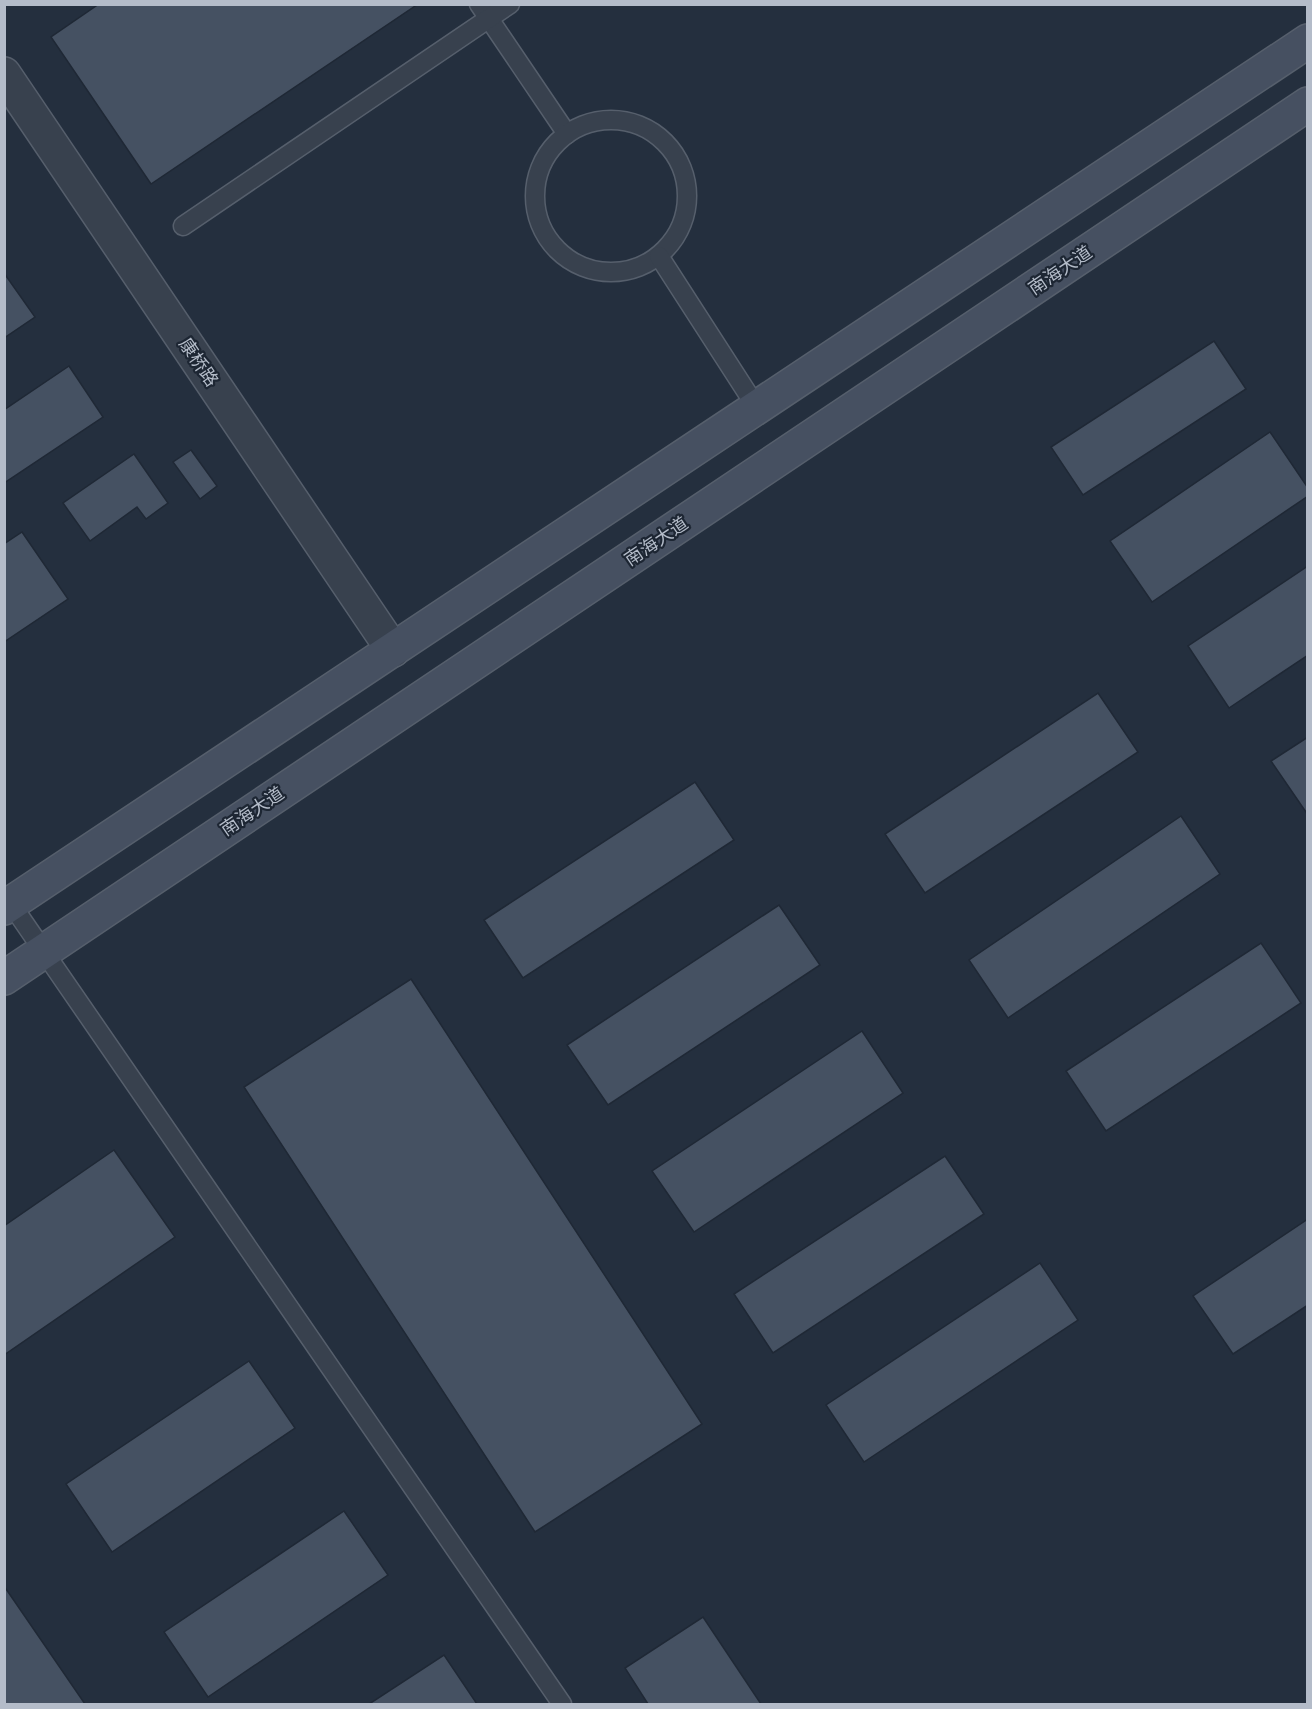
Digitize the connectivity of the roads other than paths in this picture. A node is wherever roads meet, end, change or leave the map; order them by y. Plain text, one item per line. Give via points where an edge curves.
1 (510, 4) edge
2 (484, 12) edge
3 (1308, 41) edge
4 (4, 74) edge
5 (1308, 104) edge
6 (567, 134) junction
7 (183, 226) dead end
8 (659, 256) junction
9 (757, 408) junction
10 (393, 650) junction
11 (7, 902) edge
12 (44, 951) junction
13 (4, 978) edge
14 (562, 1704) edge

1 - 2 lane
2 - 6 lane
2 - 7 lane
3 - 9 main road
4 - 10 street, 康桥路
5 - 12 main road, 南海大道
6 - 8 lane via 591,122 617,120 642,126 664,141 680,161 687,186 686,212 676,236
6 - 8 lane via 548,152 537,177 535,204 543,230 559,252 582,267 609,272 635,269
8 - 9 lane
9 - 10 main road
10 - 11 main road
11 - 12 lane
12 - 13 main road, 南海大道
12 - 14 lane

